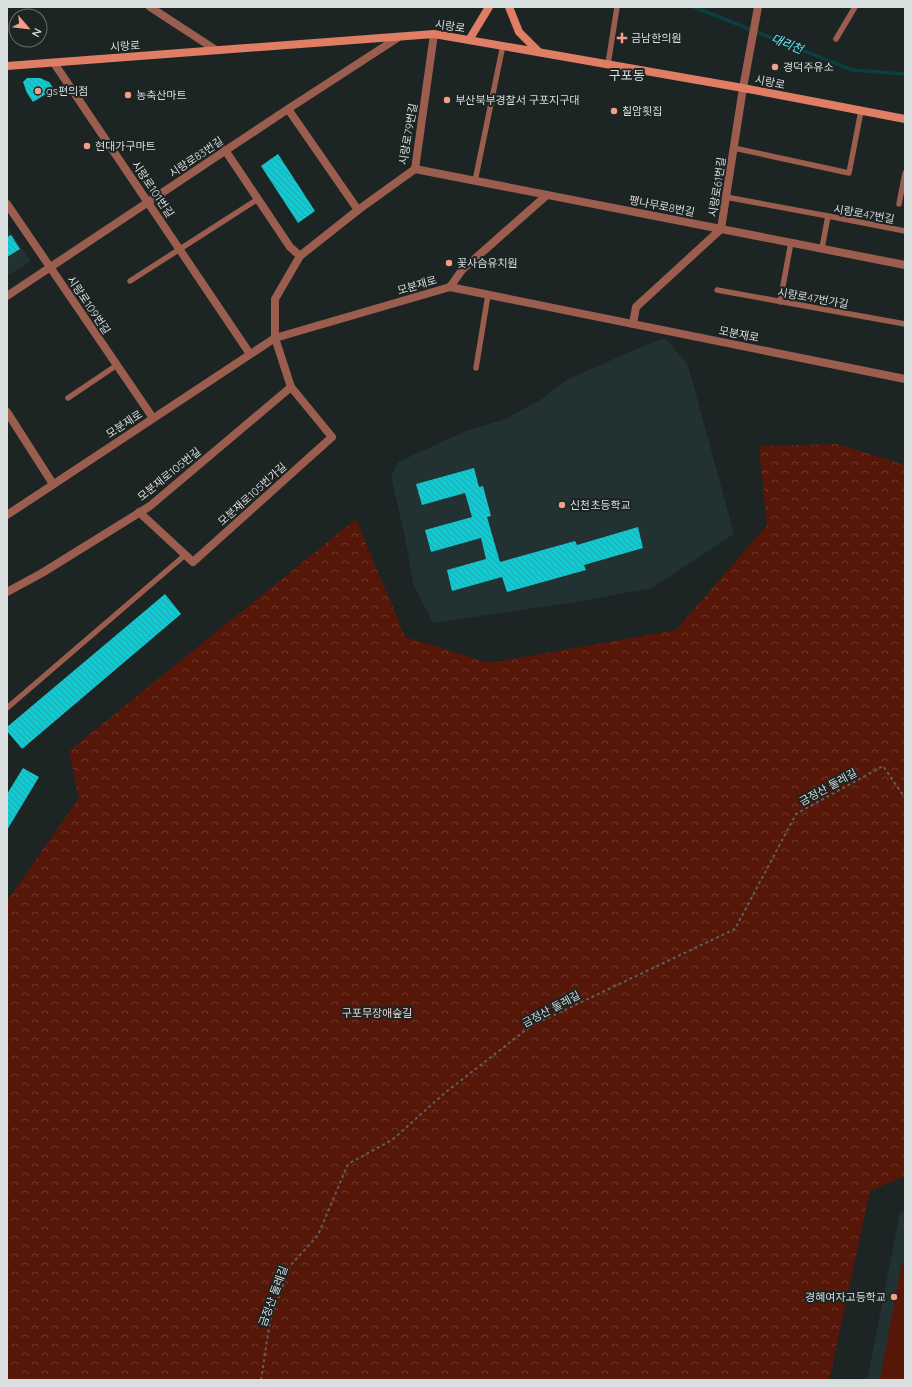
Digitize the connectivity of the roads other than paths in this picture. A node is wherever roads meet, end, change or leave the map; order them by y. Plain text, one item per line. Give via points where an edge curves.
1 (150, 7) edge
2 (489, 7) edge
3 (509, 7) edge
4 (617, 7) edge
5 (758, 7) edge
6 (855, 7) edge
7 (434, 34) junction
8 (399, 37) junction
9 (836, 39) dead end
10 (469, 40) junction
11 (503, 45) junction
12 (216, 50) junction
13 (539, 52) junction
14 (54, 63) junction
15 (608, 64) junction
16 (7, 66) edge
17 (743, 88) junction
18 (288, 109) junction
19 (861, 111) junction
20 (905, 119) edge
21 (734, 148) junction
22 (225, 150) junction
23 (415, 170) junction
24 (905, 173) edge
25 (475, 181) junction
26 (547, 195) junction
27 (726, 197) junction
28 (258, 198) junction
29 (148, 202) junction
30 (7, 204) edge
31 (899, 204) dead end
32 (358, 210) junction
33 (828, 216) junction
34 (721, 229) junction
35 (905, 231) edge
36 (790, 242) junction
37 (822, 248) junction
38 (179, 249) junction
39 (300, 256) junction
40 (905, 265) edge
41 (50, 267) junction
42 (130, 281) dead end
43 (450, 287) junction
44 (717, 290) dead end
45 (488, 295) junction
46 (7, 296) edge
47 (780, 302) junction
48 (633, 324) junction
49 (905, 324) edge
50 (275, 338) junction
51 (250, 354) junction
52 (117, 365) junction
53 (476, 368) dead end
54 (905, 379) edge
55 (291, 387) junction
56 (68, 398) dead end
57 (7, 412) edge
58 (153, 418) junction
59 (53, 484) junction
60 (139, 512) junction
61 (7, 514) edge
62 (185, 555) junction
63 (7, 592) edge
64 (7, 708) edge

1 - 12 street
2 - 10 main road
3 - 13 main road via 519,32
4 - 15 lane
5 - 17 street, 시랑로61번길
6 - 9 lane
7 - 8 main road, 시랑로
7 - 10 main road, 시랑로
7 - 23 street, 시랑로79번길
8 - 12 main road, 시랑로
8 - 18 street, 시랑로83번길
10 - 11 main road, 시랑로
11 - 13 main road, 시랑로
11 - 25 lane
12 - 14 main road, 시랑로
13 - 15 main road, 시랑로
14 - 16 main road, 시랑로
14 - 29 street, 시랑로101번길
15 - 17 main road, 시랑로
17 - 19 main road, 시랑로
17 - 21 street, 시랑로61번길
18 - 22 street, 시랑로83번길
18 - 32 street
19 - 20 main road, 시랑로
19 - 21 lane via 849,174
21 - 27 street, 시랑로61번길
22 - 28 street
22 - 29 street, 시랑로83번길
23 - 25 street, 팽나무로8번길
23 - 32 street, 시랑로79번길
24 - 31 lane
25 - 26 street, 팽나무로8번길
26 - 34 street, 팽나무로8번길
26 - 43 street via 462,270
27 - 33 lane
27 - 34 street, 시랑로61번길
28 - 38 lane
28 - 39 street via 290,247
29 - 38 street, 시랑로101번길
29 - 41 street, 시랑로83번길
30 - 41 street, 시랑로109번길
32 - 39 street, 시랑로79번길
33 - 35 lane, 시랑로47번길
33 - 37 lane, 시랑로47번길
34 - 36 street, 팽나무로8번길
34 - 48 street, 시랑로61번길 via 636,307
36 - 37 street, 팽나무로8번길
36 - 47 lane
37 - 40 street, 팽나무로8번길
38 - 42 lane
38 - 51 street, 시랑로101번길
39 - 50 street, 시랑로79번길 via 275,299
41 - 46 street, 시랑로83번길
41 - 52 street, 시랑로109번길
43 - 45 street, 모분재로
43 - 50 street, 모분재로
44 - 47 lane, 시랑로47번가길
45 - 48 street, 모분재로
45 - 53 lane
47 - 49 lane, 시랑로47번가길
48 - 54 street, 모분재로
50 - 51 street, 모분재로
50 - 55 street
51 - 58 street, 모분재로
52 - 56 lane
52 - 58 street, 시랑로109번길
55 - 60 street, 모분재로105번길 via 150,506
55 - 62 street, 모분재로105번가길 via 332,437 193,562
57 - 59 street
58 - 59 street, 모분재로
59 - 61 street, 모분재로
60 - 62 street
60 - 63 street, 모분재로105번길
62 - 64 lane

